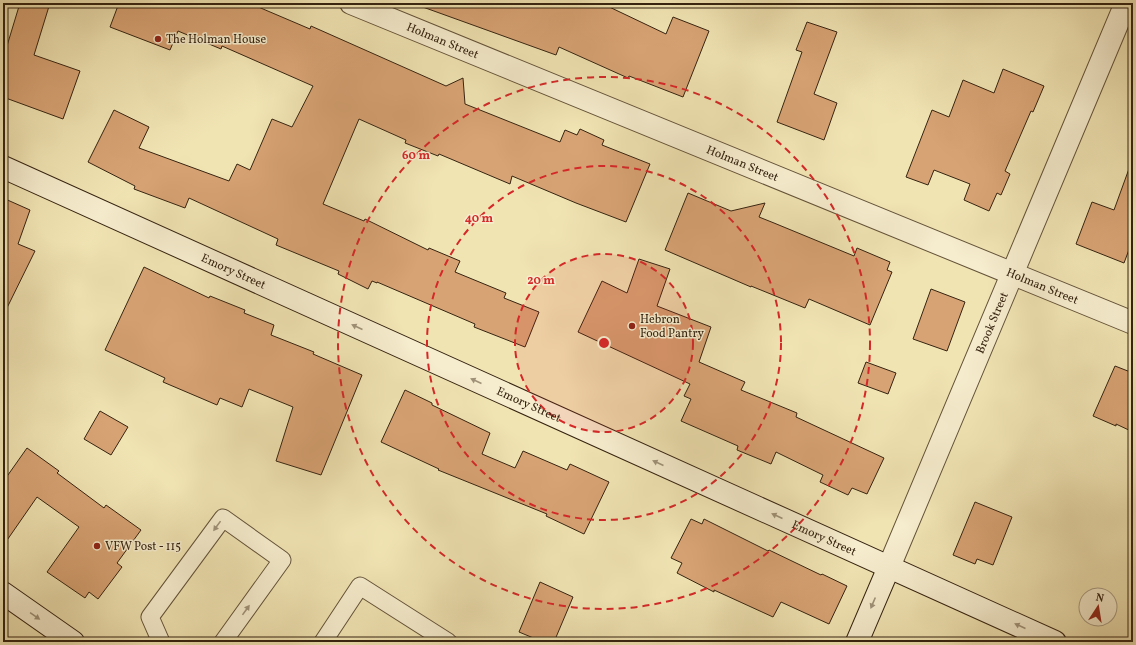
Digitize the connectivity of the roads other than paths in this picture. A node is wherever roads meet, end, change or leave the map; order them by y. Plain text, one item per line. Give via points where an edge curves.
1 (351, 3) edge
2 (1126, 3) edge
3 (3, 167) edge
4 (1012, 274) junction
5 (1133, 323) edge
6 (889, 567) junction
7 (3, 593) edge
8 (73, 642) edge
9 (161, 642) edge
10 (223, 642) edge
11 (323, 642) edge
12 (448, 642) edge
13 (857, 642) edge
14 (1055, 642) edge

1 - 4 street, Holman Street
2 - 4 street, Brook Street
6 -> 3 street, Emory Street
4 - 5 street, Holman Street
4 - 6 street, Brook Street
6 -> 13 street, Brook Street
14 -> 6 street, Emory Street
7 -> 8 street
10 -> 9 lane via 282,560 223,518 150,617
11 - 12 lane via 360,586

